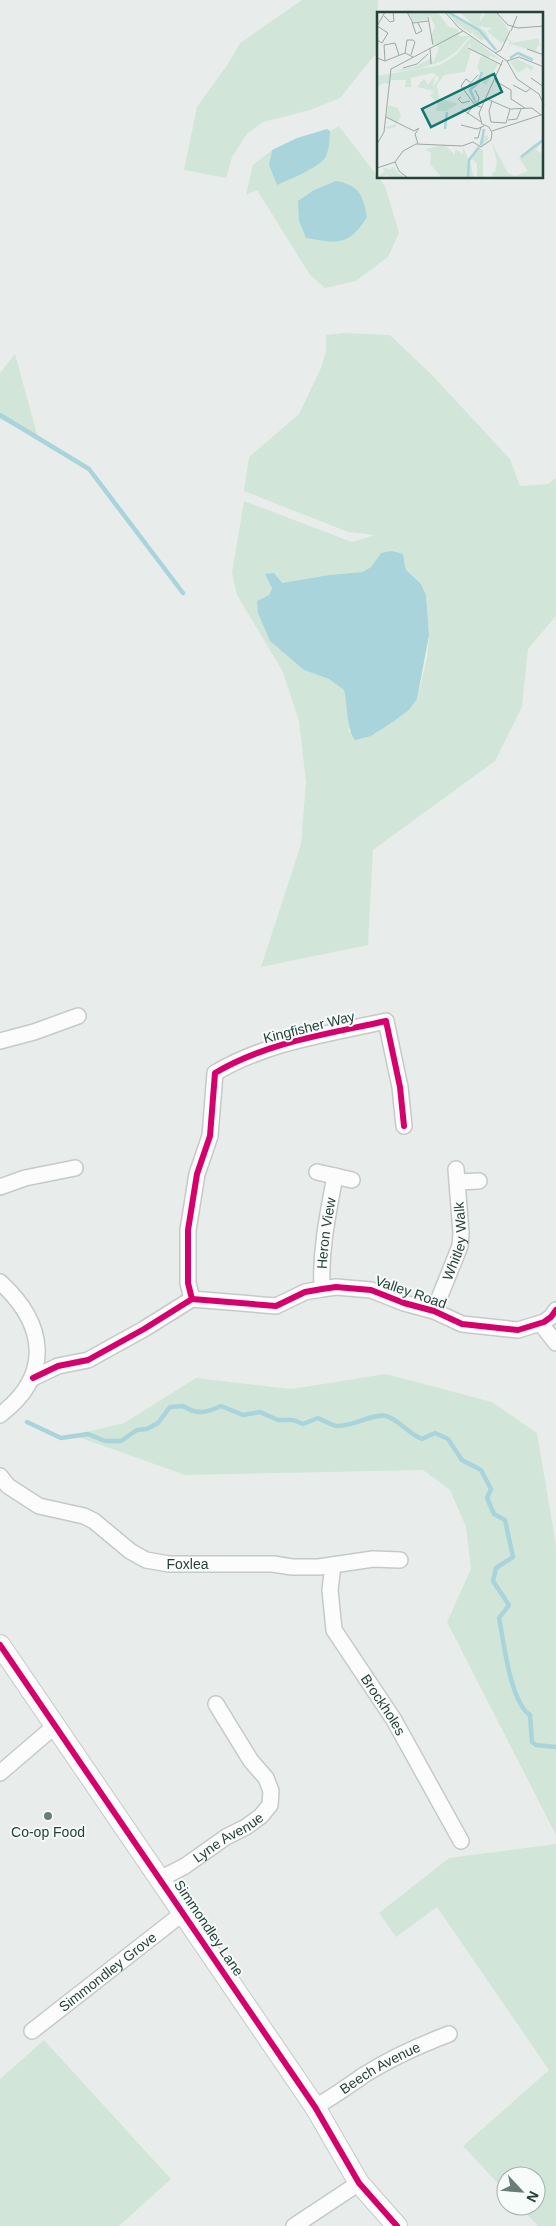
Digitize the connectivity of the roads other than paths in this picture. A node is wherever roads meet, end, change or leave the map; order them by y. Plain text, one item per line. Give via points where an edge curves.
1 (78, 1016) dead end
2 (0, 1041) edge
3 (404, 1126) dead end
4 (75, 1168) dead end
5 (317, 1172) dead end
6 (335, 1176) junction
7 (352, 1180) dead end
8 (479, 1181) dead end
9 (0, 1187) edge
10 (0, 1282) edge
11 (322, 1289) junction
12 (192, 1299) junction
13 (556, 1310) edge
14 (434, 1312) junction
15 (541, 1324) junction
16 (556, 1343) edge
17 (33, 1378) junction
18 (0, 1415) edge
19 (0, 1476) edge
20 (400, 1560) dead end
21 (333, 1565) junction
22 (0, 1645) edge
23 (216, 1704) dead end
24 (56, 1725) junction
25 (0, 1773) edge
26 (460, 1841) dead end
27 (160, 1879) junction
28 (183, 1913) junction
29 (32, 2031) dead end
30 (449, 2034) dead end
31 (315, 2107) junction
32 (359, 2183) junction
33 (294, 2226) edge
34 (396, 2226) edge

1 - 2 street
3 - 12 street, Kingfisher Way via 400,1087 386,1022 276,1046 236,1061 216,1073 210,1136 197,1174 188,1230 188,1283
4 - 9 street via 25,1178
5 - 6 street
6 - 7 street
6 - 11 street, Heron View via 325,1230
8 - 14 street, Whitley Walk via 456,1175 460,1246
10 - 17 street via 14,1295 34,1328 37,1357
11 - 12 street, Valley Road via 305,1292 276,1306
11 - 14 street, Valley Road via 371,1290
12 - 17 street via 88,1360 58,1366
13 - 15 street, Valley Road
14 - 15 street, Valley Road via 462,1324 492,1328 518,1330
15 - 16 street
17 - 18 street via 12,1406
19 - 21 street, Foxlea via 8,1486 39,1506 94,1521 146,1560 170,1564
20 - 21 street, Foxlea via 373,1558
21 - 26 street, Brockholes via 330,1590 334,1630 394,1720
22 - 24 street, Simmondley Lane
23 - 27 street, Lyne Avenue via 251,1761 266,1778 272,1790 270,1805 261,1816
24 - 25 street
24 - 27 street, Simmondley Lane
27 - 28 street, Simmondley Lane
28 - 29 street, Simmondley Grove
28 - 31 street, Simmondley Lane
30 - 31 street, Beech Avenue via 365,2075
31 - 32 street, Simmondley Lane
32 - 33 street
32 - 34 street, Simmondley Lane

